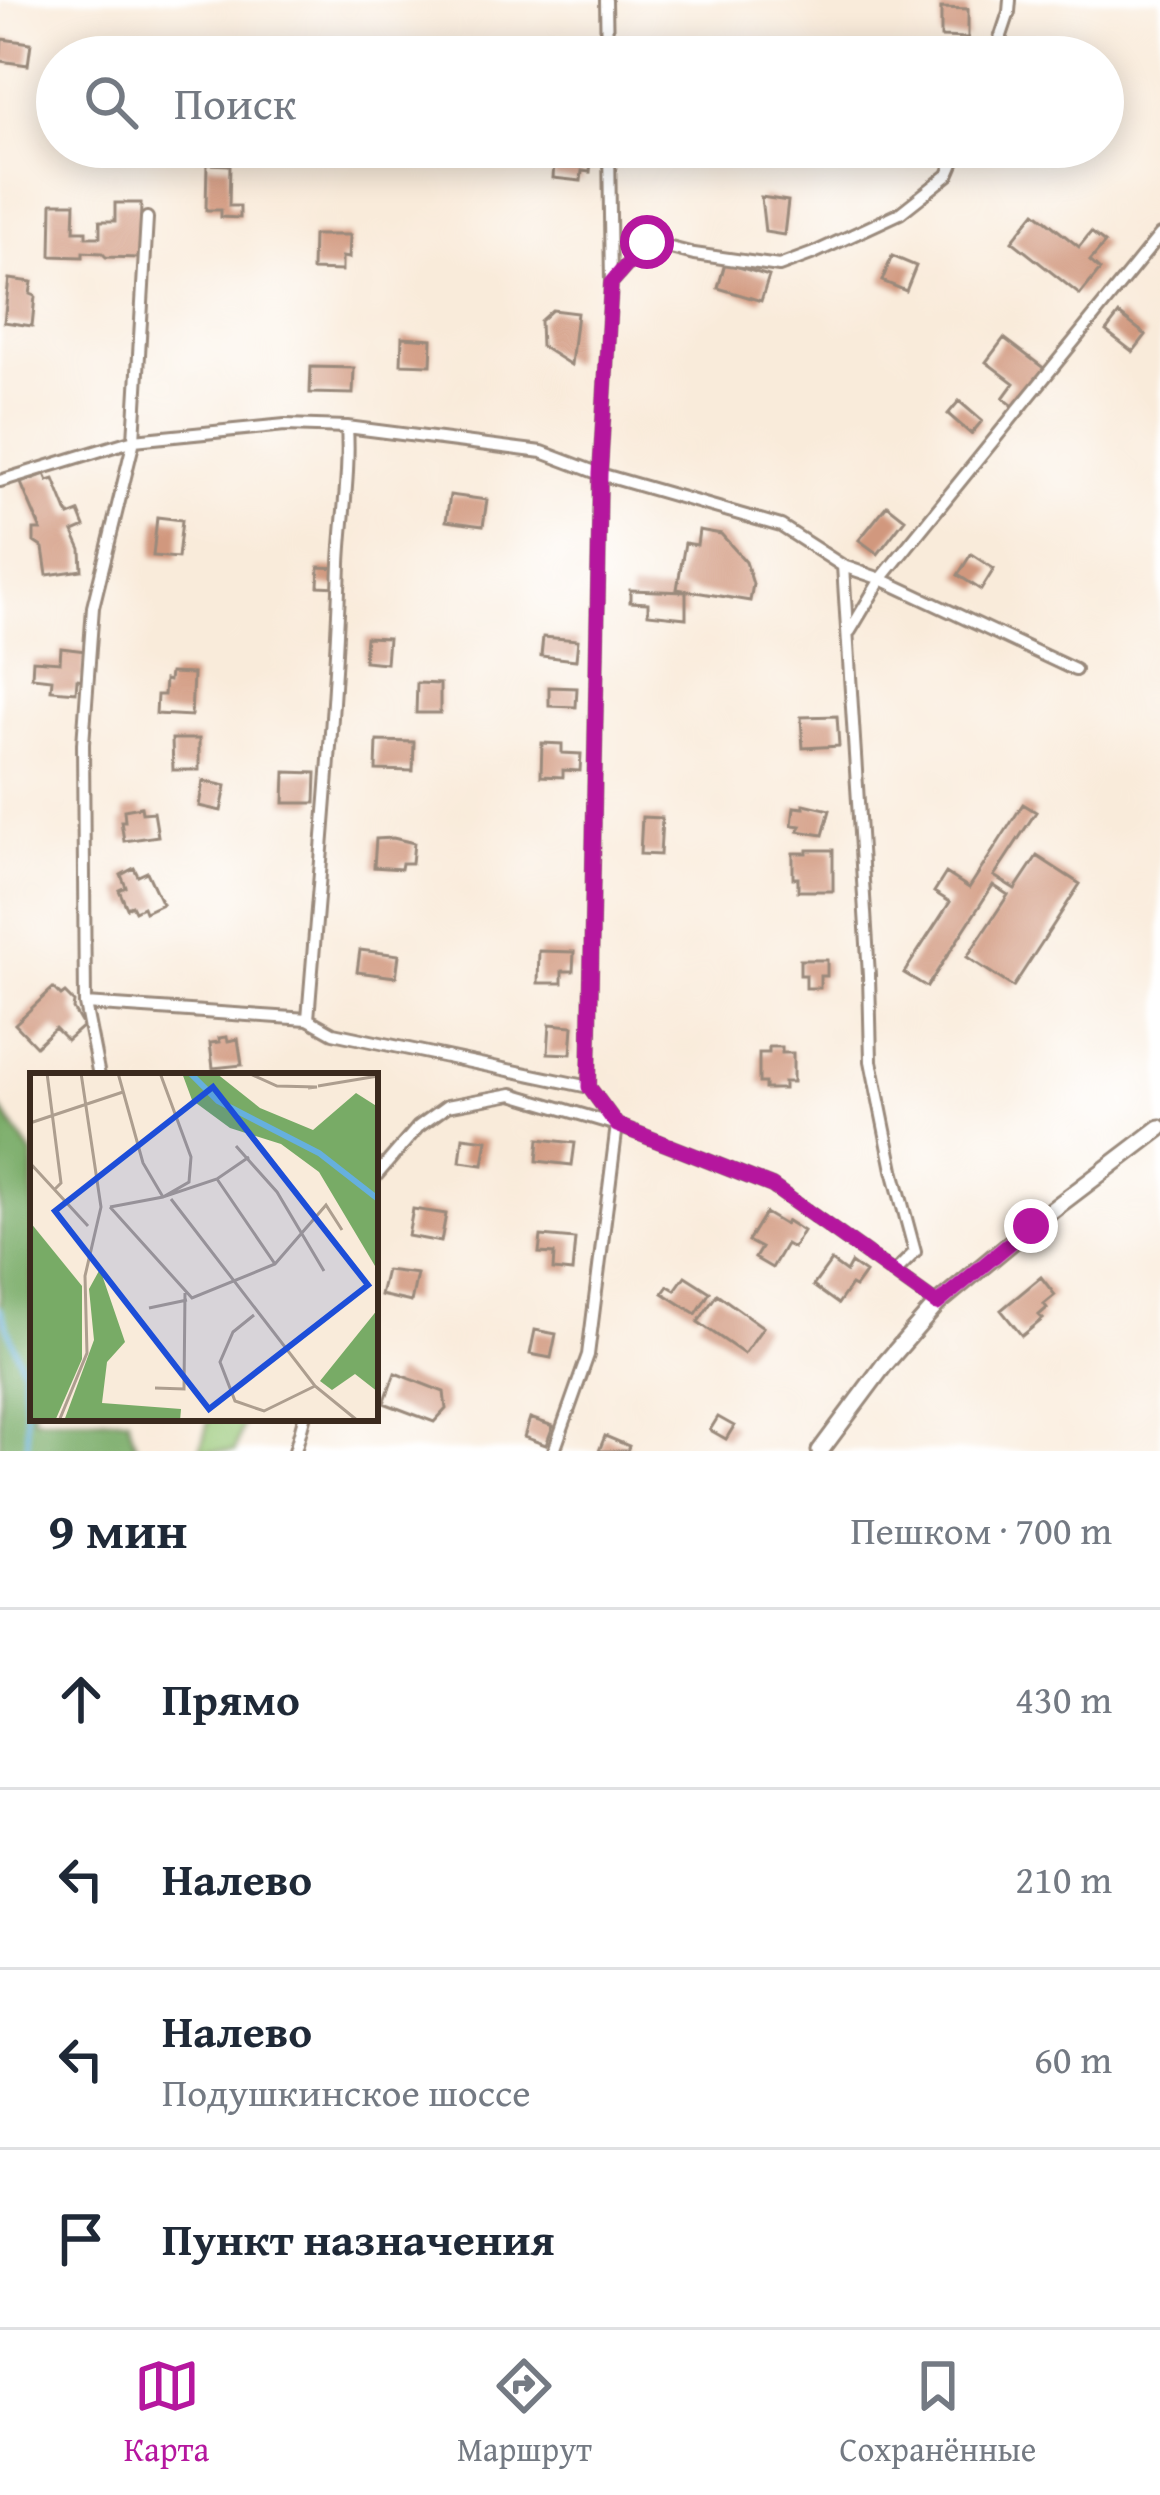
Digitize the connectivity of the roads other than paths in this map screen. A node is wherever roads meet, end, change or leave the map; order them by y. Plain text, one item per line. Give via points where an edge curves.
1 (606, 0) edge
2 (1010, 0) edge
3 (607, 36) edge
4 (1001, 36) edge
5 (609, 168) edge
6 (951, 168) edge
7 (147, 218) dead end
8 (1160, 235) edge
9 (611, 283) junction
10 (347, 427) junction
11 (134, 440) junction
12 (600, 474) junction
13 (0, 481) edge
14 (842, 566) junction
15 (880, 579) junction
16 (848, 634) junction
17 (1075, 670) dead end
18 (86, 1004) junction
19 (308, 1019) junction
20 (98, 1073) edge
21 (589, 1087) junction
22 (617, 1125) junction
23 (1160, 1128) edge
24 (378, 1174) edge
25 (894, 1273) junction
26 (937, 1304) junction
27 (303, 1421) edge
28 (295, 1451) edge
29 (554, 1451) edge
30 (820, 1451) edge

1 - 3 street
2 - 4 street
5 - 9 street
6 - 9 street via 900,214 779,266 647,242
7 - 11 street
8 - 15 street
9 - 12 street
10 - 11 street
10 - 12 street via 542,452
10 - 19 street
11 - 13 street
11 - 18 street via 93,607 83,744
12 - 14 street via 781,526
12 - 21 street
14 - 15 street
14 - 16 street
15 - 16 street
15 - 17 street
16 - 25 street via 871,1061 915,1252
18 - 19 street
18 - 20 street
19 - 21 street via 334,1033
21 - 22 street
22 - 24 street via 512,1094 447,1106
22 - 25 street via 772,1186
22 - 29 street via 588,1355
23 - 26 main road
25 - 26 street
26 - 30 main road
27 - 28 street

